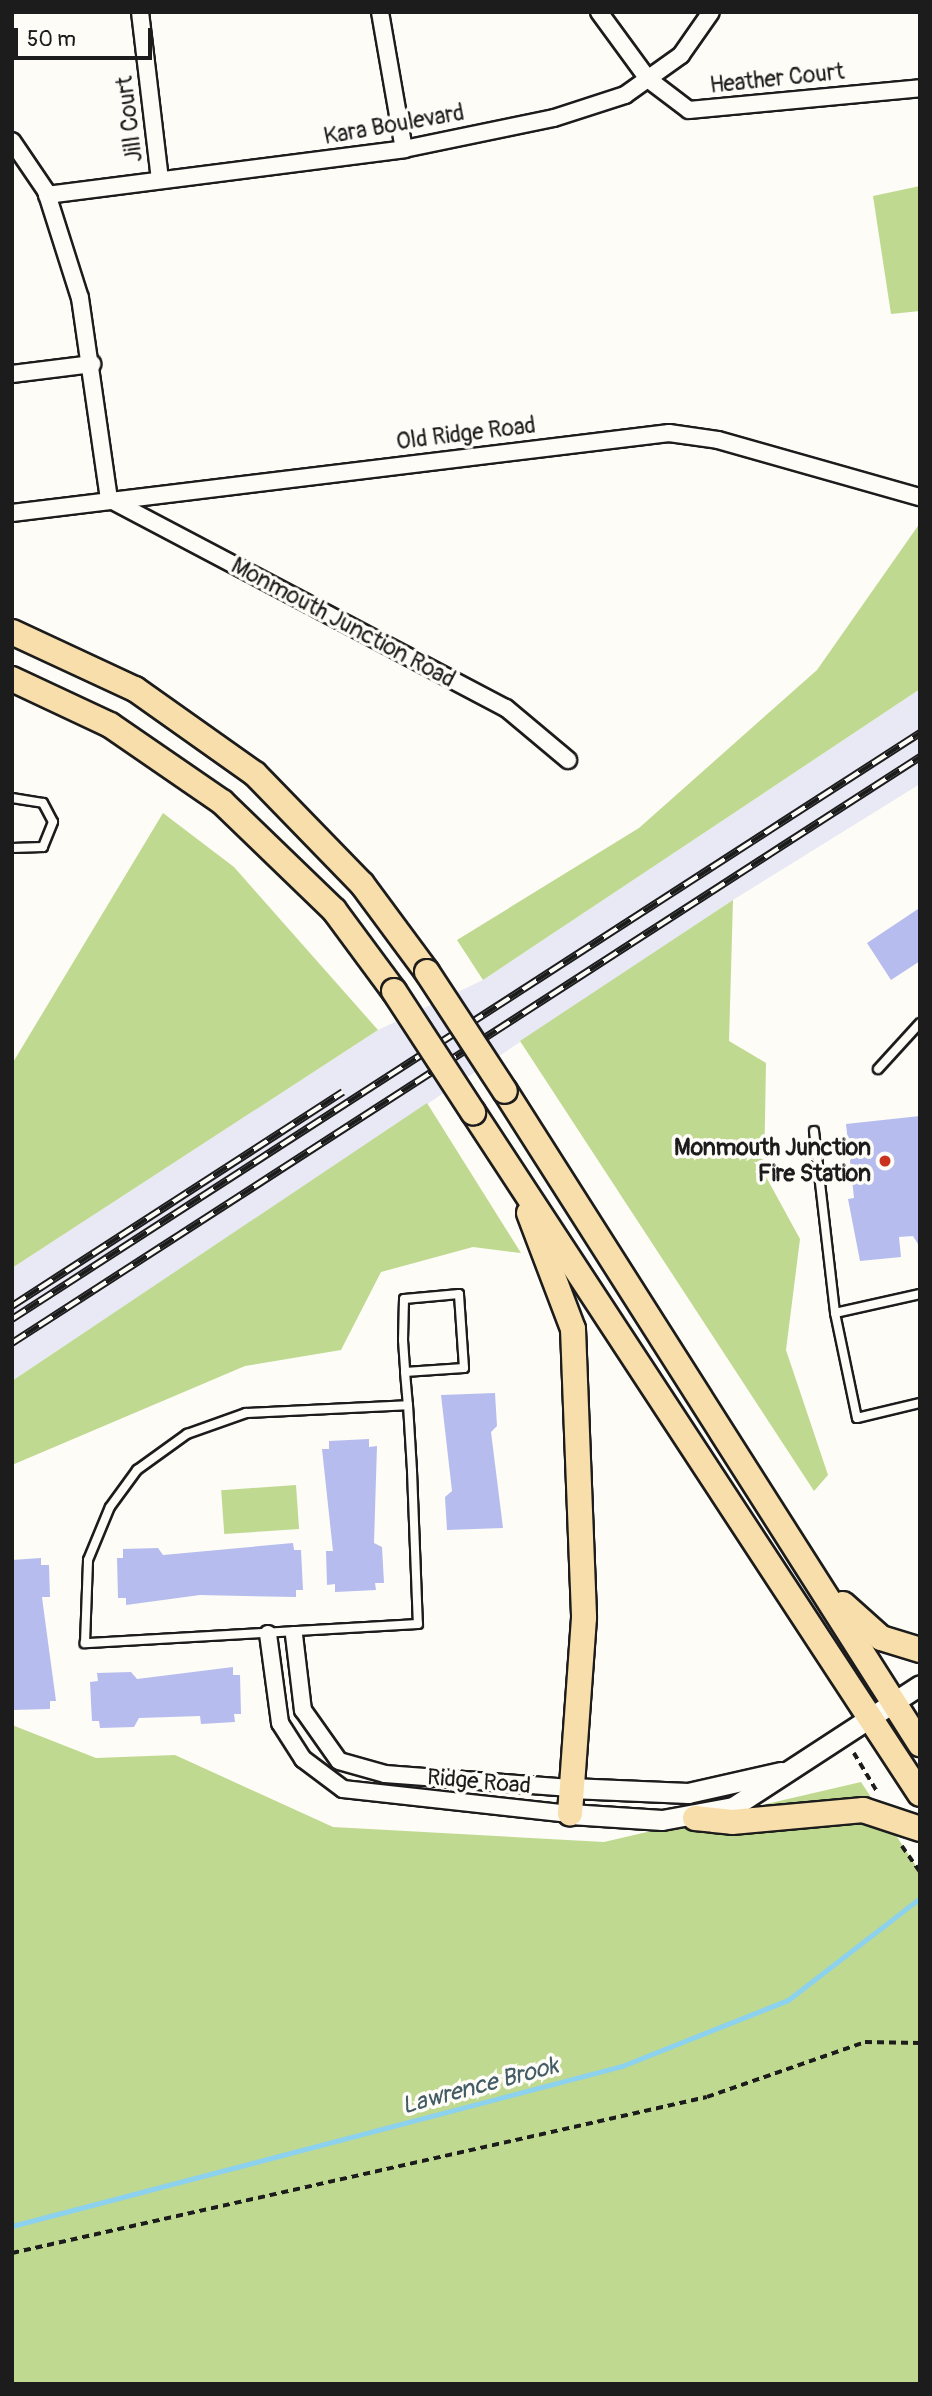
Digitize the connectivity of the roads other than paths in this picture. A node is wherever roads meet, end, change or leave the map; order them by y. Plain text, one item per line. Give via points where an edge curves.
1 (140, 12) edge
2 (380, 12) edge
3 (599, 12) edge
4 (711, 12) edge
5 (648, 79) junction
6 (920, 88) edge
7 (15, 149) edge
8 (404, 149) junction
9 (160, 179) junction
10 (47, 195) junction
11 (92, 364) junction
12 (12, 374) edge
13 (920, 497) edge
14 (109, 499) junction
15 (12, 513) edge
16 (12, 632) edge
17 (12, 679) edge
18 (568, 760) dead end
19 (12, 797) edge
20 (12, 848) edge
21 (920, 1023) edge
22 (878, 1069) dead end
23 (814, 1131) dead end
24 (503, 1154) junction
25 (920, 1294) edge
26 (835, 1313) junction
27 (405, 1372) junction
28 (920, 1403) edge
29 (408, 1405) junction
30 (822, 1584) junction
31 (268, 1634) junction
32 (294, 1636) junction
33 (920, 1650) edge
34 (920, 1685) edge
35 (894, 1702) junction
36 (870, 1717) junction
37 (920, 1744) edge
38 (782, 1772) junction
39 (570, 1788) junction
40 (920, 1794) edge
41 (570, 1814) junction
42 (695, 1818) junction
43 (920, 1829) edge

1 - 9 street, Jill Court
2 - 8 street
3 - 5 street, Heather Court
4 - 5 street, Kara Boulevard via 681,55
5 - 6 street, Heather Court via 689,110
5 - 8 street, Kara Boulevard via 625,95 554,118
7 - 10 street
8 - 9 street, Kara Boulevard
9 - 10 street, Kara Boulevard
10 - 11 street via 80,298
11 - 12 street
11 - 14 street
13 - 14 street, Old Ridge Road via 718,440 669,433
14 - 15 street, Old Ridge Road
14 - 18 street, Monmouth Junction Road via 506,708
16 - 30 main road, bridge via 135,690 255,774 362,884 427,972
17 - 24 main road, bridge via 110,725 222,802 334,911 394,991
19 - 20 lane via 43,803 53,822 48,841 36,852
21 - 22 lane
23 - 26 lane
24 - 36 main road
24 - 39 main road via 573,1329 584,1618
25 - 26 lane
26 - 28 lane via 857,1418
27 - 27 lane via 464,1368 459,1294 404,1299
27 - 29 lane
29 - 31 lane via 246,1413 198,1429 137,1470 110,1507 88,1560 85,1643
29 - 32 lane via 418,1624
30 - 33 main road via 881,1637
30 - 35 main road
31 - 32 lane
31 - 41 street, Ridge Road via 280,1723 303,1759 343,1789
32 - 39 street, Ridge Road via 303,1710 340,1761 386,1774
34 - 35 street, Ridge Road
35 - 36 street, Ridge Road
35 - 37 main road
36 - 38 street, Ridge Road
36 - 40 main road
38 - 39 street, Ridge Road via 688,1793
38 - 42 street, Ridge Road via 733,1807
39 - 41 main road
41 - 42 street, Ridge Road
42 - 43 main road via 732,1822 863,1810

